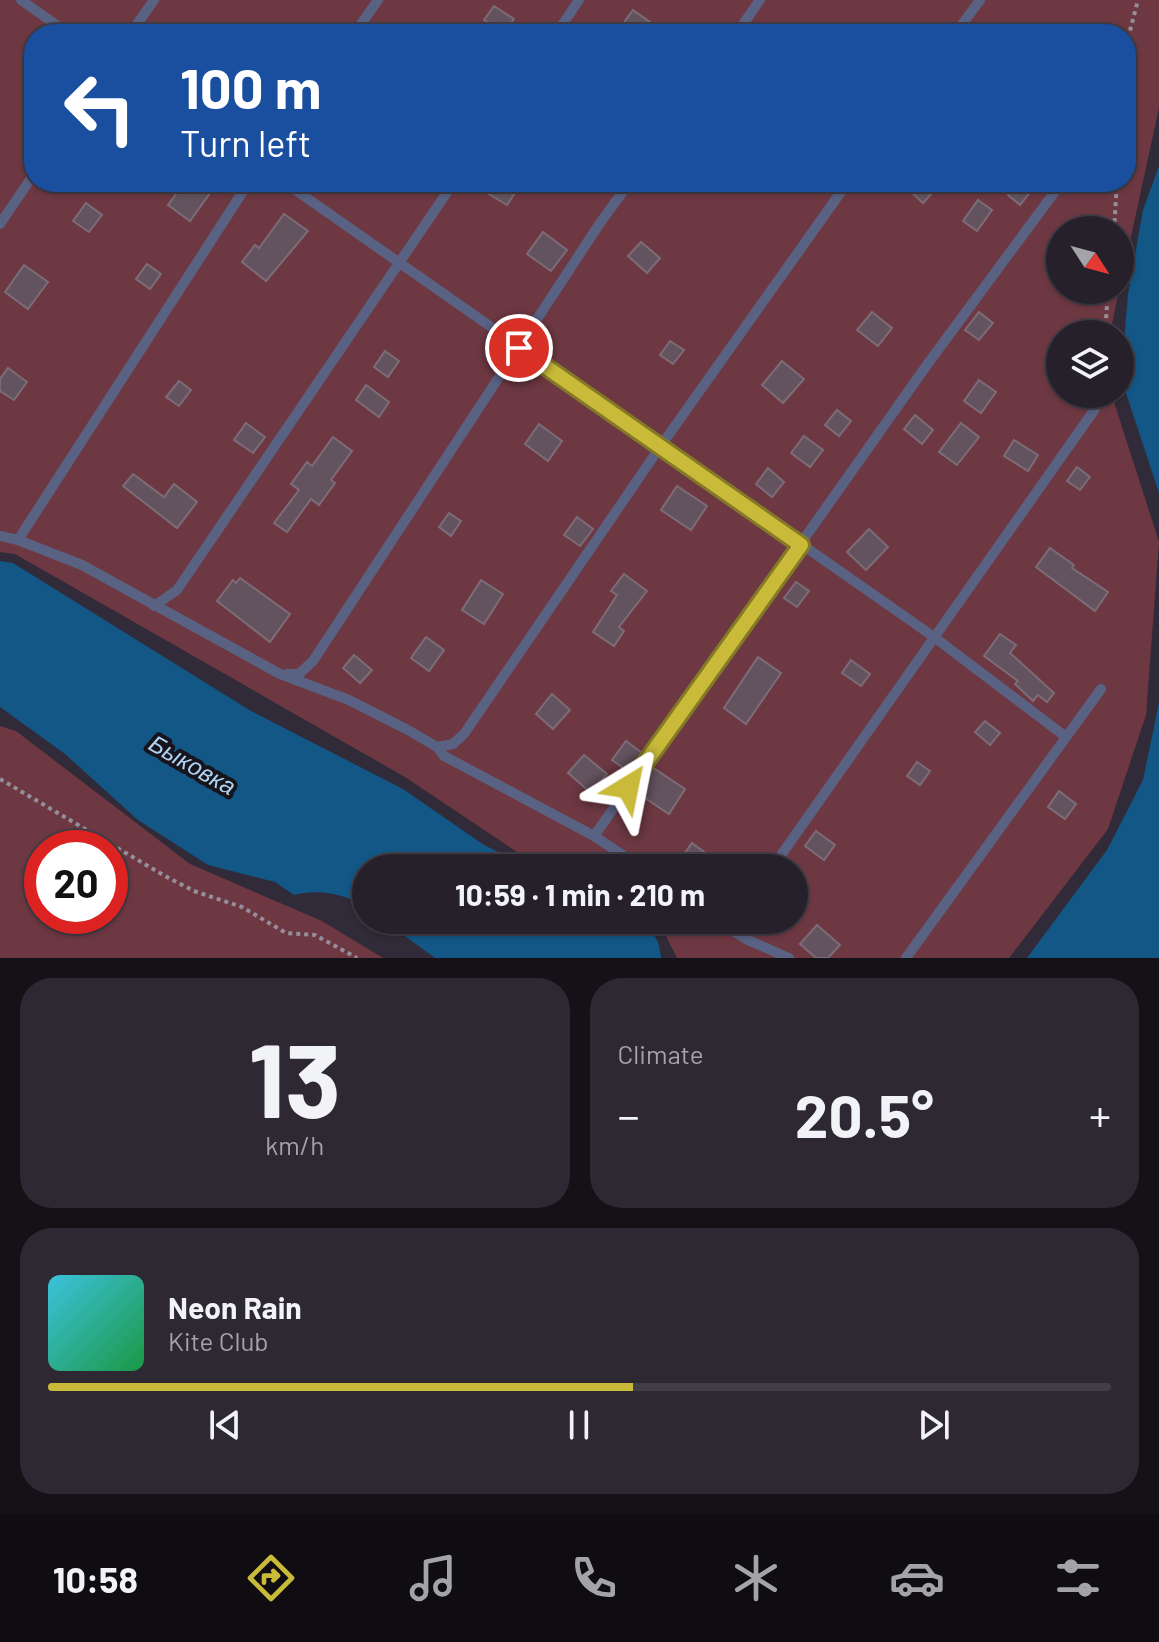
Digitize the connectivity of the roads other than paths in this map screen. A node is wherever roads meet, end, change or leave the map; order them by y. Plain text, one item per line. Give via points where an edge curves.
1 (21, 0) edge
2 (154, 0) edge
3 (378, 0) edge
4 (579, 0) edge
5 (760, 0) edge
6 (980, 0) edge
7 (55, 24) edge
8 (137, 24) edge
9 (361, 24) edge
10 (563, 24) edge
11 (743, 24) edge
12 (962, 24) edge
13 (24, 189) edge
14 (243, 192) edge
15 (299, 192) edge
16 (447, 192) edge
17 (623, 192) edge
18 (841, 192) edge
19 (1055, 192) edge
20 (0, 224) edge
21 (400, 261) junction
22 (519, 348) junction
23 (1095, 409) dead end
24 (660, 447) junction
25 (0, 536) edge
26 (18, 540) junction
27 (801, 545) junction
28 (154, 606) junction
29 (934, 637) junction
30 (280, 674) junction
31 (1101, 689) dead end
32 (1066, 737) junction
33 (437, 747) junction
34 (594, 836) junction
35 (621, 854) edge
36 (782, 854) edge
37 (748, 934) edge
38 (789, 958) edge
39 (906, 958) edge

1 - 7 lane
2 - 8 lane
3 - 9 lane
4 - 10 lane
5 - 11 lane
6 - 12 lane
13 - 20 lane
14 - 26 lane
15 - 21 lane
16 - 21 lane
17 - 22 lane
18 - 24 lane
19 - 27 lane
21 - 22 lane
21 - 28 lane via 177,590
22 - 24 lane
22 - 30 lane via 313,661 299,674
23 - 29 lane
24 - 27 lane
24 - 33 lane via 464,734 453,744
25 - 26 lane
26 - 28 lane via 82,565
27 - 29 lane
27 - 34 lane
28 - 30 lane
29 - 32 lane
29 - 36 lane
30 - 33 lane via 349,700
31 - 32 lane
32 - 39 lane
33 - 34 lane via 444,756
34 - 35 lane
37 - 38 lane

